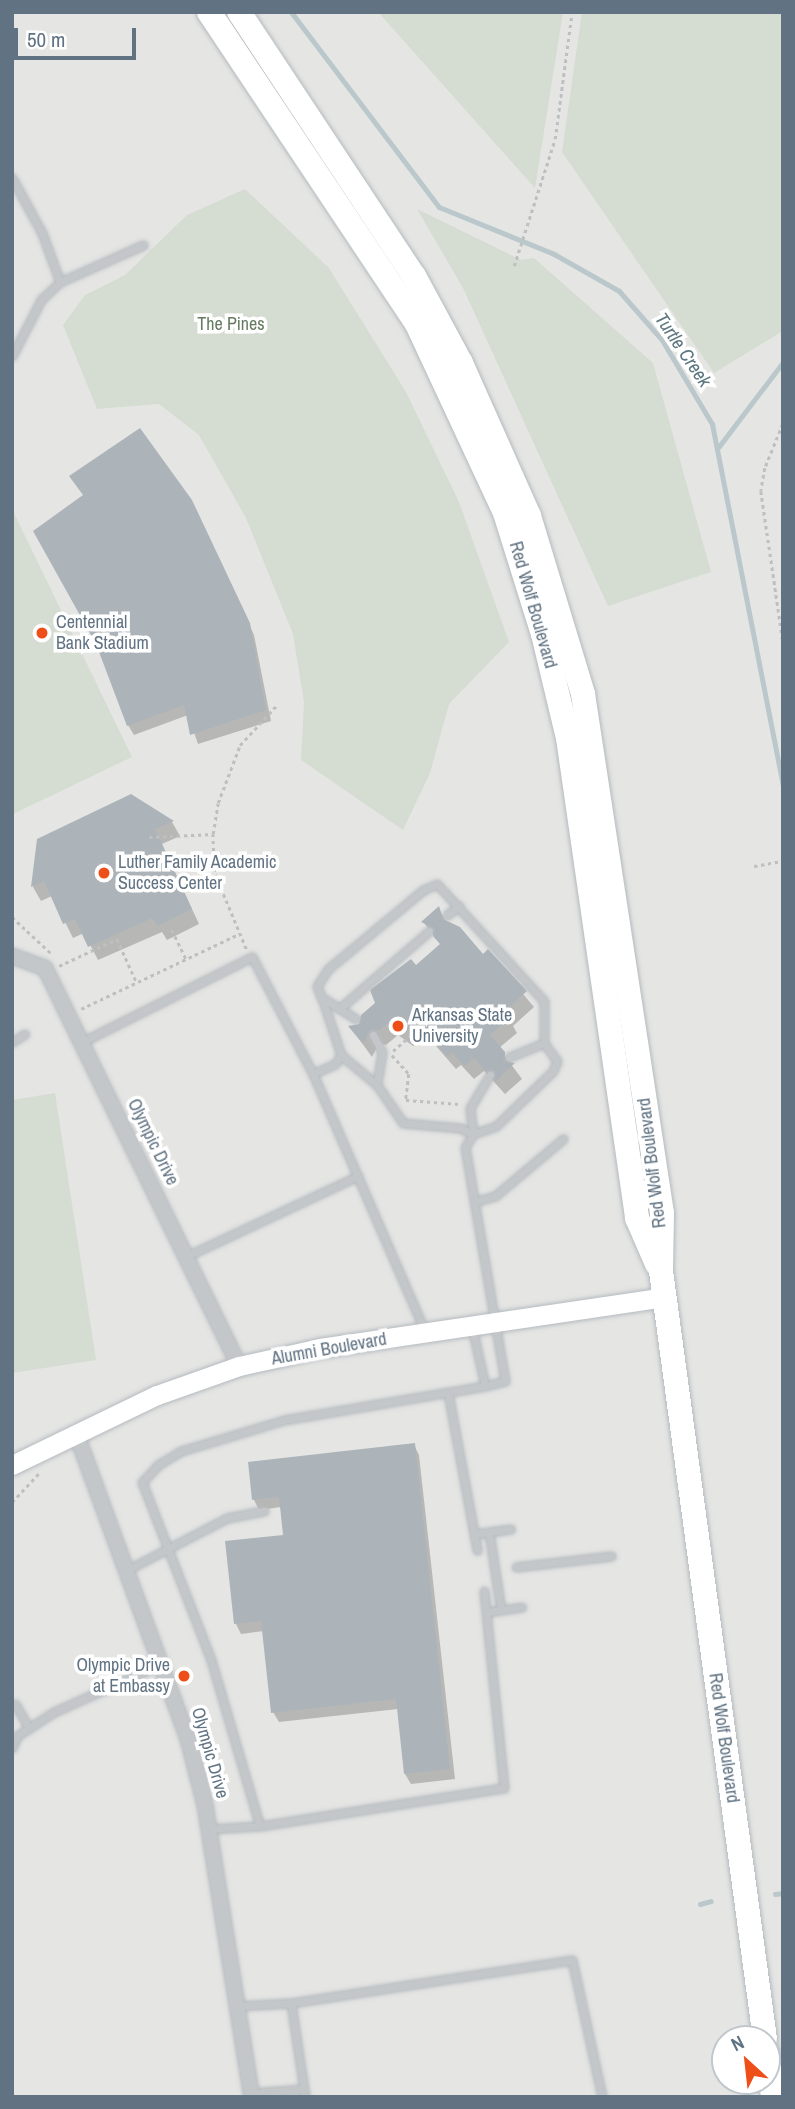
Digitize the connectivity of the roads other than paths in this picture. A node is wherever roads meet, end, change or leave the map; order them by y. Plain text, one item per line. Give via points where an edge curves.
1 (209, 12) edge
2 (239, 12) edge
3 (12, 178) edge
4 (143, 245) dead end
5 (60, 282) junction
6 (12, 356) edge
7 (459, 906) junction
8 (447, 915) dead end
9 (429, 931) dead end
10 (12, 956) edge
11 (322, 997) junction
12 (339, 1009) junction
13 (356, 1019) dead end
14 (25, 1034) dead end
15 (373, 1035) dead end
16 (12, 1042) edge
17 (82, 1042) junction
18 (544, 1043) junction
19 (341, 1055) junction
20 (509, 1057) dead end
21 (313, 1073) junction
22 (489, 1075) dead end
23 (377, 1085) junction
24 (473, 1134) junction
25 (563, 1139) dead end
26 (358, 1176) junction
27 (474, 1202) junction
28 (187, 1256) junction
29 (660, 1271) junction
30 (664, 1297) junction
31 (495, 1322) junction
32 (472, 1326) junction
33 (426, 1333) junction
34 (239, 1366) junction
35 (485, 1386) junction
36 (448, 1393) junction
37 (76, 1433) junction
38 (12, 1465) edge
39 (264, 1511) dead end
40 (511, 1529) dead end
41 (489, 1532) junction
42 (475, 1534) junction
43 (169, 1548) junction
44 (477, 1550) dead end
45 (611, 1556) dead end
46 (516, 1567) dead end
47 (127, 1570) junction
48 (484, 1591) dead end
49 (522, 1607) dead end
50 (501, 1609) junction
51 (487, 1612) junction
52 (161, 1664) junction
53 (15, 1704) dead end
54 (29, 1728) junction
55 (12, 1748) edge
56 (260, 1826) junction
57 (209, 1829) junction
58 (291, 2003) junction
59 (238, 2006) junction
60 (763, 2025) edge
61 (304, 2093) edge
62 (252, 2095) edge
63 (602, 2097) edge

1 - 29 highway, Red Wolf Boulevard via 416,322 505,513 543,634 568,738 638,1218
2 - 29 highway, Red Wolf Boulevard via 414,276 461,363 529,516 583,695 662,1213
3 - 5 lane via 42,233
4 - 5 lane
5 - 6 lane via 41,300
7 - 8 lane
7 - 11 lane via 437,884 423,890 328,968 317,986
7 - 18 lane via 544,1001
9 - 12 lane
10 - 17 street, Olympic Drive via 45,968
11 - 12 lane
11 - 19 lane
12 - 13 lane
14 - 16 lane
15 - 23 lane via 382,1052
17 - 21 lane via 251,958 259,964
17 - 28 street, Olympic Drive
18 - 20 lane
18 - 24 lane via 557,1061 553,1071 496,1126
19 - 21 lane via 335,1064
19 - 23 lane
21 - 26 lane
22 - 24 lane via 472,1105
23 - 24 lane via 403,1123 460,1128
24 - 27 lane via 465,1147
25 - 27 lane via 495,1196
26 - 28 lane
26 - 33 lane
27 - 31 lane
28 - 34 street, Olympic Drive
29 - 30 highway, Red Wolf Boulevard
30 - 31 street, Alumni Boulevard
30 - 60 highway, Red Wolf Boulevard
31 - 32 street, Alumni Boulevard
31 - 35 lane via 505,1381
32 - 33 street, Alumni Boulevard
32 - 35 lane
33 - 34 street, Alumni Boulevard via 320,1348
34 - 37 street, Alumni Boulevard via 157,1395
35 - 36 lane
36 - 42 lane
36 - 43 lane via 374,1401 284,1420 181,1451 159,1464 142,1482
37 - 38 street, Alumni Boulevard
37 - 47 street, Olympic Drive
39 - 43 lane via 227,1518
40 - 41 lane
41 - 42 lane
41 - 50 lane
42 - 44 lane
43 - 47 lane
43 - 56 lane via 211,1660
45 - 46 lane
47 - 52 street, Olympic Drive
48 - 51 lane
49 - 50 lane
50 - 51 lane
51 - 56 lane via 503,1788
52 - 54 lane
52 - 57 street, Olympic Drive via 188,1739
53 - 54 lane
54 - 55 lane via 17,1736
56 - 57 lane
57 - 59 street, Olympic Drive
58 - 59 lane
58 - 61 lane
58 - 63 lane via 572,1960
59 - 62 street, Olympic Drive
61 - 62 lane

